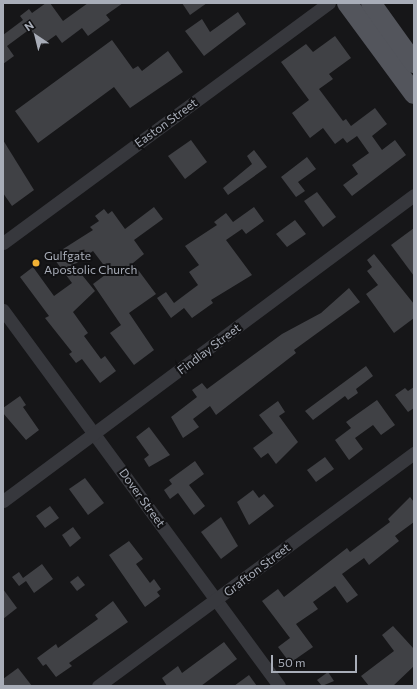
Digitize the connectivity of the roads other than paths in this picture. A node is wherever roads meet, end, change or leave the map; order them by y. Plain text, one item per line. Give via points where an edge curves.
1 (329, 3) edge
2 (347, 3) edge
3 (371, 3) edge
4 (414, 63) edge
5 (414, 94) edge
6 (414, 195) edge
7 (3, 243) edge
8 (3, 310) edge
9 (95, 434) junction
10 (414, 453) edge
11 (3, 501) edge
12 (216, 600) junction
13 (98, 686) edge
14 (279, 686) edge

1 - 7 street, Easton Street
2 - 5 main road
3 - 4 main road
6 - 9 street, Findlay Street
8 - 9 street, Dover Street
9 - 11 street, Findlay Street
9 - 12 street, Dover Street
10 - 12 street, Grafton Street
12 - 13 street, Grafton Street
12 - 14 street, Dover Street

